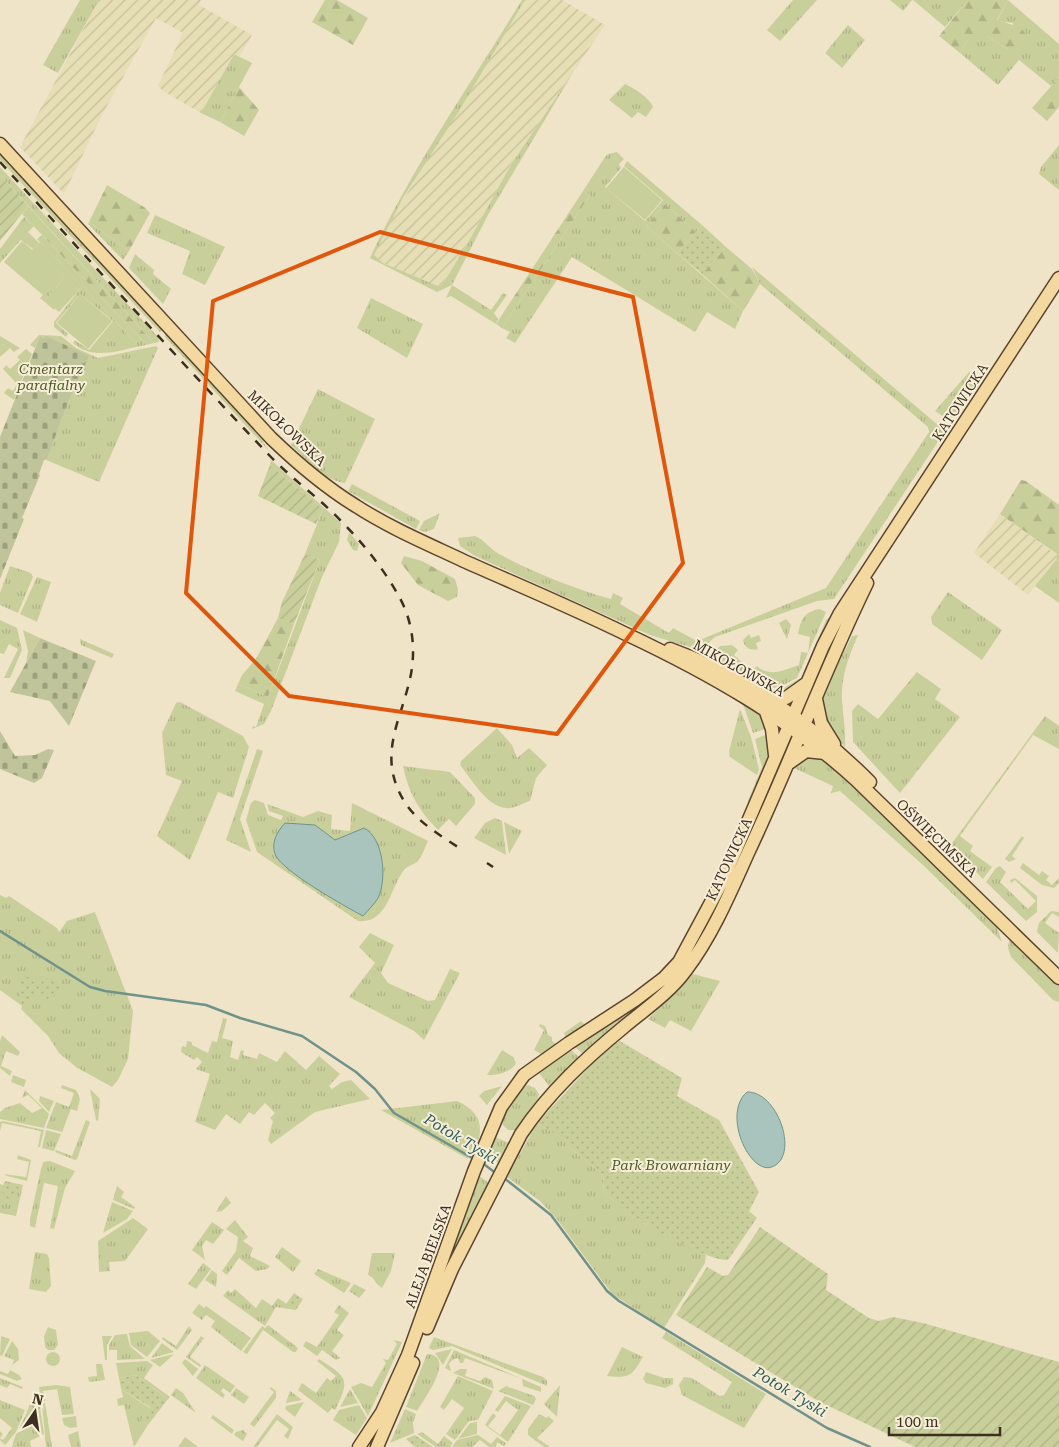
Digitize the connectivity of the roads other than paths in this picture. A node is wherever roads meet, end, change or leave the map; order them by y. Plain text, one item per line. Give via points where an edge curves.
1 (0, 144) edge
2 (1059, 278) edge
3 (885, 542) junction
4 (809, 682) junction
5 (816, 700) junction
6 (765, 704) junction
7 (792, 721) junction
8 (803, 729) junction
9 (826, 753) junction
10 (841, 754) junction
11 (775, 758) junction
12 (787, 765) junction
13 (1059, 968) edge
14 (1059, 978) edge
15 (524, 1075) joint
16 (521, 1134) joint
17 (359, 1447) edge
18 (377, 1447) edge

1 - 6 main road, MIKOŁOWSKA via 271,438 314,477 358,508 403,532 627,634
2 - 3 main road, KATOWICKA
3 - 4 main road, KATOWICKA via 840,613
3 - 5 main road, KATOWICKA
4 - 6 main road via 786,698
4 - 7 main road, KATOWICKA
5 - 8 main road, KATOWICKA
5 - 10 main road via 821,723
6 - 7 main road, MIKOŁOWSKA
6 - 11 main road
7 - 8 main road, MIKOŁOWSKA
7 - 11 main road, KATOWICKA
8 - 9 main road, OŚWIĘCIMSKA
8 - 10 main road, OŚWIĘCIMSKA
8 - 12 main road, KATOWICKA
9 - 12 main road via 806,751
9 - 14 main road, OŚWIĘCIMSKA
10 - 13 main road, OŚWIĘCIMSKA
11 - 15 main road, KATOWICKA via 712,905 678,962 636,1000
12 - 16 main road, KATOWICKA via 724,906 686,970 670,989 570,1074 546,1098
15 - 17 main road, ALEJA BIELSKA via 501,1107 481,1152 408,1355 382,1412
16 - 18 main road, ALEJA BIELSKA via 442,1290

